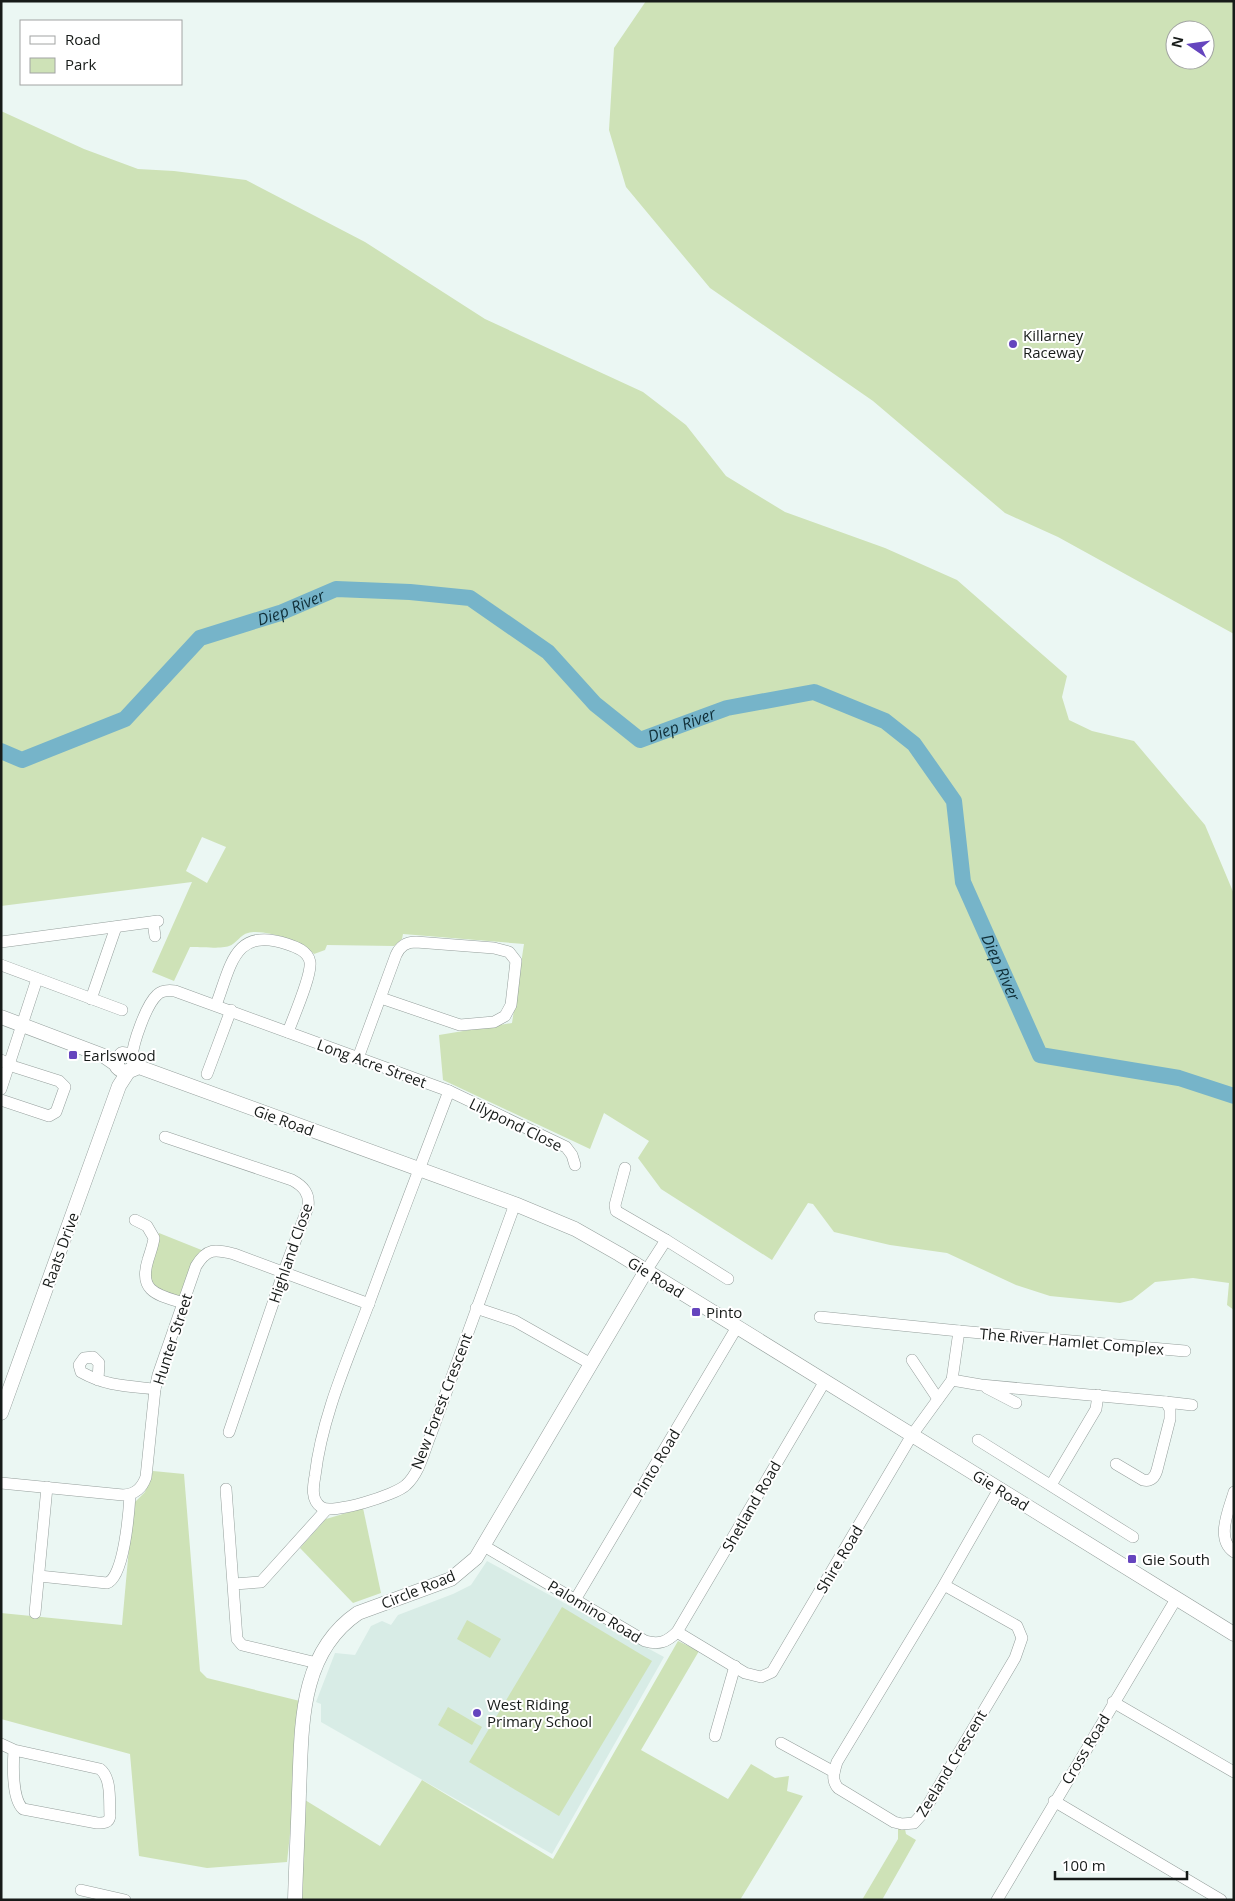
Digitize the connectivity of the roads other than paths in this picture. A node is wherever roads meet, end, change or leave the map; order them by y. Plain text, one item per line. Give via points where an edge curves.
1 (116, 927) junction
2 (155, 936) dead end
3 (1, 942) edge
4 (1, 965) edge
5 (40, 980) junction
6 (91, 998) junction
7 (381, 998) junction
8 (216, 1005) junction
9 (122, 1010) dead end
10 (231, 1010) junction
11 (1, 1017) edge
12 (23, 1030) junction
13 (288, 1032) junction
14 (358, 1058) junction
15 (126, 1061) junction
16 (6, 1062) edge
17 (207, 1074) dead end
18 (1, 1089) edge
19 (449, 1091) junction
20 (1, 1100) edge
21 (165, 1137) dead end
22 (575, 1165) dead end
23 (625, 1168) dead end
24 (419, 1170) junction
25 (515, 1204) junction
26 (135, 1220) dead end
27 (666, 1240) junction
28 (284, 1271) junction
29 (646, 1271) junction
30 (728, 1279) dead end
31 (183, 1303) junction
32 (369, 1304) junction
33 (476, 1308) junction
34 (820, 1317) dead end
35 (737, 1327) junction
36 (959, 1332) junction
37 (1185, 1351) dead end
38 (912, 1360) dead end
39 (591, 1364) junction
40 (98, 1380) dead end
41 (824, 1380) junction
42 (952, 1380) junction
43 (981, 1384) junction
44 (155, 1389) junction
45 (1098, 1396) junction
46 (938, 1399) junction
47 (1166, 1402) junction
48 (1016, 1403) dead end
49 (1192, 1404) dead end
50 (1, 1413) edge
51 (229, 1432) dead end
52 (912, 1435) junction
53 (978, 1440) dead end
54 (1116, 1464) dead end
55 (1, 1483) edge
56 (1051, 1485) junction
57 (48, 1488) junction
58 (226, 1489) dead end
59 (999, 1489) junction
60 (1234, 1492) edge
61 (130, 1495) junction
62 (326, 1510) junction
63 (1133, 1537) dead end
64 (484, 1546) junction
65 (1234, 1552) edge
66 (39, 1576) junction
67 (234, 1584) junction
68 (944, 1585) junction
69 (1176, 1599) junction
70 (575, 1600) junction
71 (35, 1613) dead end
72 (677, 1632) junction
73 (1234, 1634) edge
74 (317, 1663) junction
75 (735, 1666) junction
76 (1113, 1702) junction
77 (715, 1736) dead end
78 (781, 1743) dead end
79 (1, 1744) edge
80 (14, 1750) junction
81 (834, 1772) junction
82 (1234, 1772) edge
83 (1054, 1801) junction
84 (81, 1890) dead end
85 (125, 1900) edge
86 (295, 1900) edge
87 (997, 1900) edge
88 (1221, 1900) edge

1 - 2 street via 156,922
1 - 3 street
1 - 6 street
4 - 5 street
5 - 6 street
5 - 12 street
6 - 9 street
7 - 7 street via 398,952 408,943 494,948 508,952 516,961 511,1005 505,1016 494,1022 460,1025
7 - 14 street
8 - 10 street, Long Acre Street
8 - 13 street via 234,957 247,943 272,939 296,947 303,951 310,963
8 - 15 street, Long Acre Street via 175,991 162,992 152,1000
10 - 13 street, Long Acre Street
10 - 17 street
11 - 12 street, Gie Road
12 - 15 street, Gie Road
12 - 16 street
13 - 14 street, Long Acre Street
14 - 19 street, Long Acre Street
15 - 24 street, Gie Road
15 - 50 street, Raats Drive
16 - 18 street
16 - 20 street via 59,1081 65,1087 56,1112 49,1116
19 - 22 street, Lilypond Close via 566,1147
19 - 24 street
21 - 28 street, Highland Close via 292,1180 303,1187 309,1199 308,1207
23 - 27 street via 616,1211
24 - 25 street, Gie Road
24 - 32 street
25 - 29 street, Gie Road via 575,1229
25 - 33 street, New Forest Crescent
26 - 31 street via 147,1226 154,1238 144,1274 147,1286 161,1296
27 - 29 street
27 - 30 street
28 - 31 street, Hunter Street via 220,1250 210,1252 196,1266
28 - 32 street, Hunter Street
28 - 51 street, Highland Close
29 - 35 street, Gie Road
29 - 39 street, Circle Road
31 - 44 street, Hunter Street
32 - 62 street via 340,1378 318,1454 314,1499
33 - 39 street via 515,1321
33 - 62 street, New Forest Crescent via 421,1460 410,1480 395,1492
34 - 36 street, The River Hamlet Complex
35 - 41 street, Gie Road
35 - 70 street, Pinto Road
36 - 37 street, The River Hamlet Complex
36 - 42 street, The River Hamlet Complex
38 - 46 street
39 - 64 street, Circle Road
40 - 44 street
41 - 52 street, Gie Road
41 - 72 street, Shetland Road
42 - 43 street
42 - 46 street, The River Hamlet Complex
43 - 45 street
43 - 48 street
44 - 61 street, Hunter Street via 146,1477 142,1487
45 - 47 street
45 - 56 street via 1096,1409
46 - 52 street, The River Hamlet Complex
47 - 49 street
47 - 54 street via 1170,1419 1154,1478 1143,1480
52 - 59 street, Gie Road
52 - 75 street, Shire Road via 772,1672 760,1677
53 - 56 street
55 - 57 street
56 - 63 street
57 - 61 street
57 - 66 street
58 - 67 street
59 - 68 street
59 - 69 street, Gie Road
60 - 65 street via 1223,1532 1227,1546
61 - 66 street via 126,1538 113,1580 107,1583
62 - 67 street via 261,1582
64 - 70 street, Palomino Road
64 - 74 street, Circle Road via 471,1564 451,1579 364,1610 346,1621 326,1644
66 - 71 street
67 - 74 street via 237,1639 242,1645
68 - 81 street
68 - 81 street, Zeeland Crescent via 1017,1626 1022,1638 1015,1658 923,1813 914,1822 898,1824 852,1798 836,1785
69 - 73 street, Gie Road
69 - 76 street, Cross Road
70 - 72 street, Palomino Road via 645,1642 662,1643
72 - 75 street
74 - 86 street, Circle Road via 304,1702
75 - 77 street
76 - 82 street
76 - 83 street, Cross Road
78 - 81 street
79 - 80 street
80 - 80 street via 104,1772 108,1782 108,1820 104,1823 23,1809 18,1803 14,1781
83 - 87 street, Cross Road
83 - 88 street
84 - 85 street

